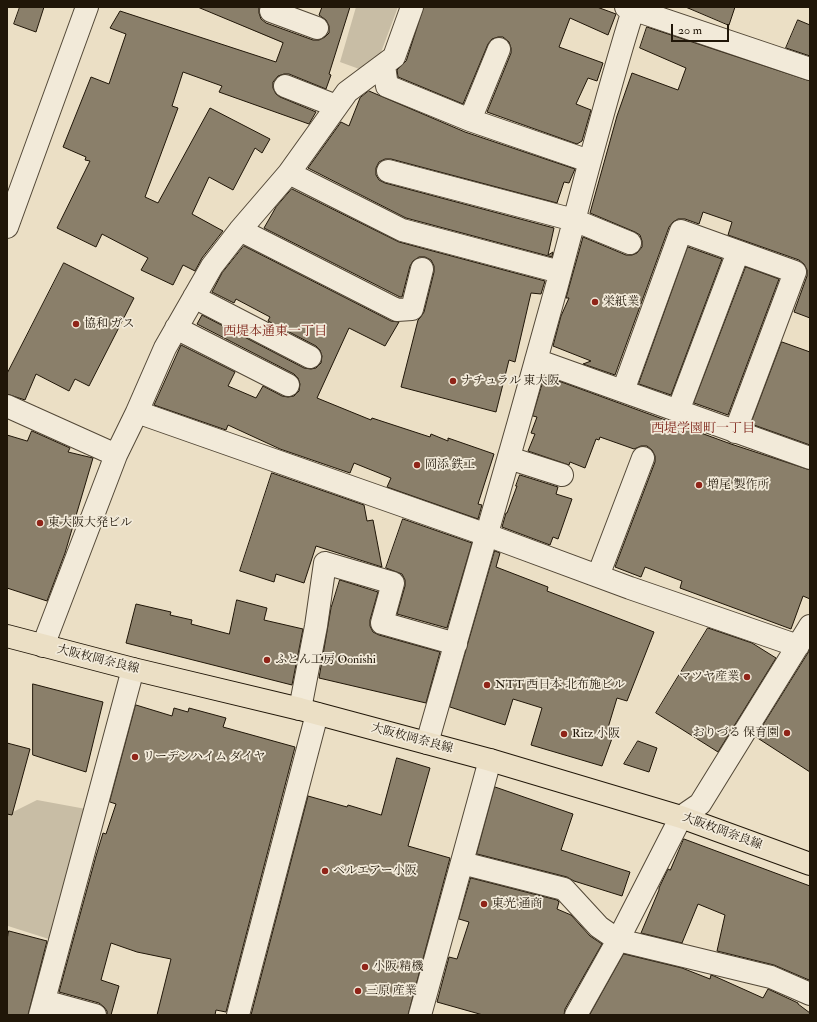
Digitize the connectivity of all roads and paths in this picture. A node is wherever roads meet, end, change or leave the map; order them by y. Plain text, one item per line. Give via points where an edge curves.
1 (87, 7) edge
2 (412, 7) edge
3 (631, 8) edge
4 (271, 12) dead end
5 (297, 13) edge
6 (317, 28) dead end
7 (499, 49) dead end
8 (384, 66) junction
9 (810, 69) edge
10 (285, 86) dead end
11 (336, 106) junction
12 (470, 120) junction
13 (589, 161) junction
14 (388, 171) dead end
15 (289, 173) junction
16 (574, 220) junction
17 (7, 227) edge
18 (240, 230) junction
19 (630, 243) dead end
20 (738, 252) junction
21 (422, 269) dead end
22 (560, 272) junction
23 (194, 297) junction
24 (176, 328) junction
25 (310, 358) dead end
26 (536, 360) junction
27 (288, 385) dead end
28 (623, 391) junction
29 (7, 406) edge
30 (678, 411) junction
31 (136, 412) junction
32 (736, 432) junction
33 (116, 455) junction
34 (509, 458) junction
35 (643, 458) dead end
36 (810, 458) edge
37 (562, 475) dead end
38 (487, 535) junction
39 (598, 576) junction
40 (810, 626) edge
41 (7, 636) edge
42 (456, 644) junction
43 (43, 646) junction
44 (798, 646) junction
45 (133, 669) junction
46 (308, 712) junction
47 (427, 743) junction
48 (490, 760) junction
49 (681, 817) junction
50 (462, 863) junction
51 (810, 864) edge
52 (618, 940) junction
53 (810, 994) edge
54 (42, 1008) edge
55 (95, 1015) edge
56 (238, 1015) edge
57 (420, 1015) edge
58 (576, 1015) edge

1 - 17 street
2 - 8 street via 394,57
3 - 9 street
3 - 13 street
4 - 5 street
5 - 6 street
7 - 12 street
8 - 11 street via 347,92
8 - 12 street via 387,86
10 - 11 street
11 - 15 street
12 - 13 street
13 - 16 street
14 - 16 street
15 - 18 street
15 - 22 street via 402,230
16 - 19 street
16 - 22 street
18 - 21 street via 397,310 412,309
18 - 23 street via 212,266
20 - 28 street via 681,231
20 - 30 street
20 - 32 street via 795,272
22 - 26 street
23 - 24 street
23 - 25 street
24 - 27 street
24 - 31 street
26 - 28 street
26 - 34 street
28 - 30 street
29 - 33 street
30 - 32 street
31 - 33 street
31 - 38 street
32 - 36 street
33 - 43 street
34 - 37 street
34 - 38 street
35 - 39 street
38 - 39 street
38 - 42 street
39 - 44 street
40 - 44 street
41 - 43 main road, 大阪枚岡奈良線
42 - 46 street via 382,623 393,584 325,563
42 - 47 street
43 - 45 main road, 大阪枚岡奈良線
44 - 49 street via 700,804
45 - 46 main road, 大阪枚岡奈良線
45 - 54 street
46 - 47 main road, 大阪枚岡奈良線
46 - 56 street
47 - 48 main road, 大阪枚岡奈良線
48 - 49 main road, 大阪枚岡奈良線
48 - 50 street
49 - 51 main road, 大阪枚岡奈良線
49 - 52 street
50 - 52 street via 564,889 599,927
50 - 57 street
52 - 53 street via 772,977
52 - 58 street
54 - 55 street

